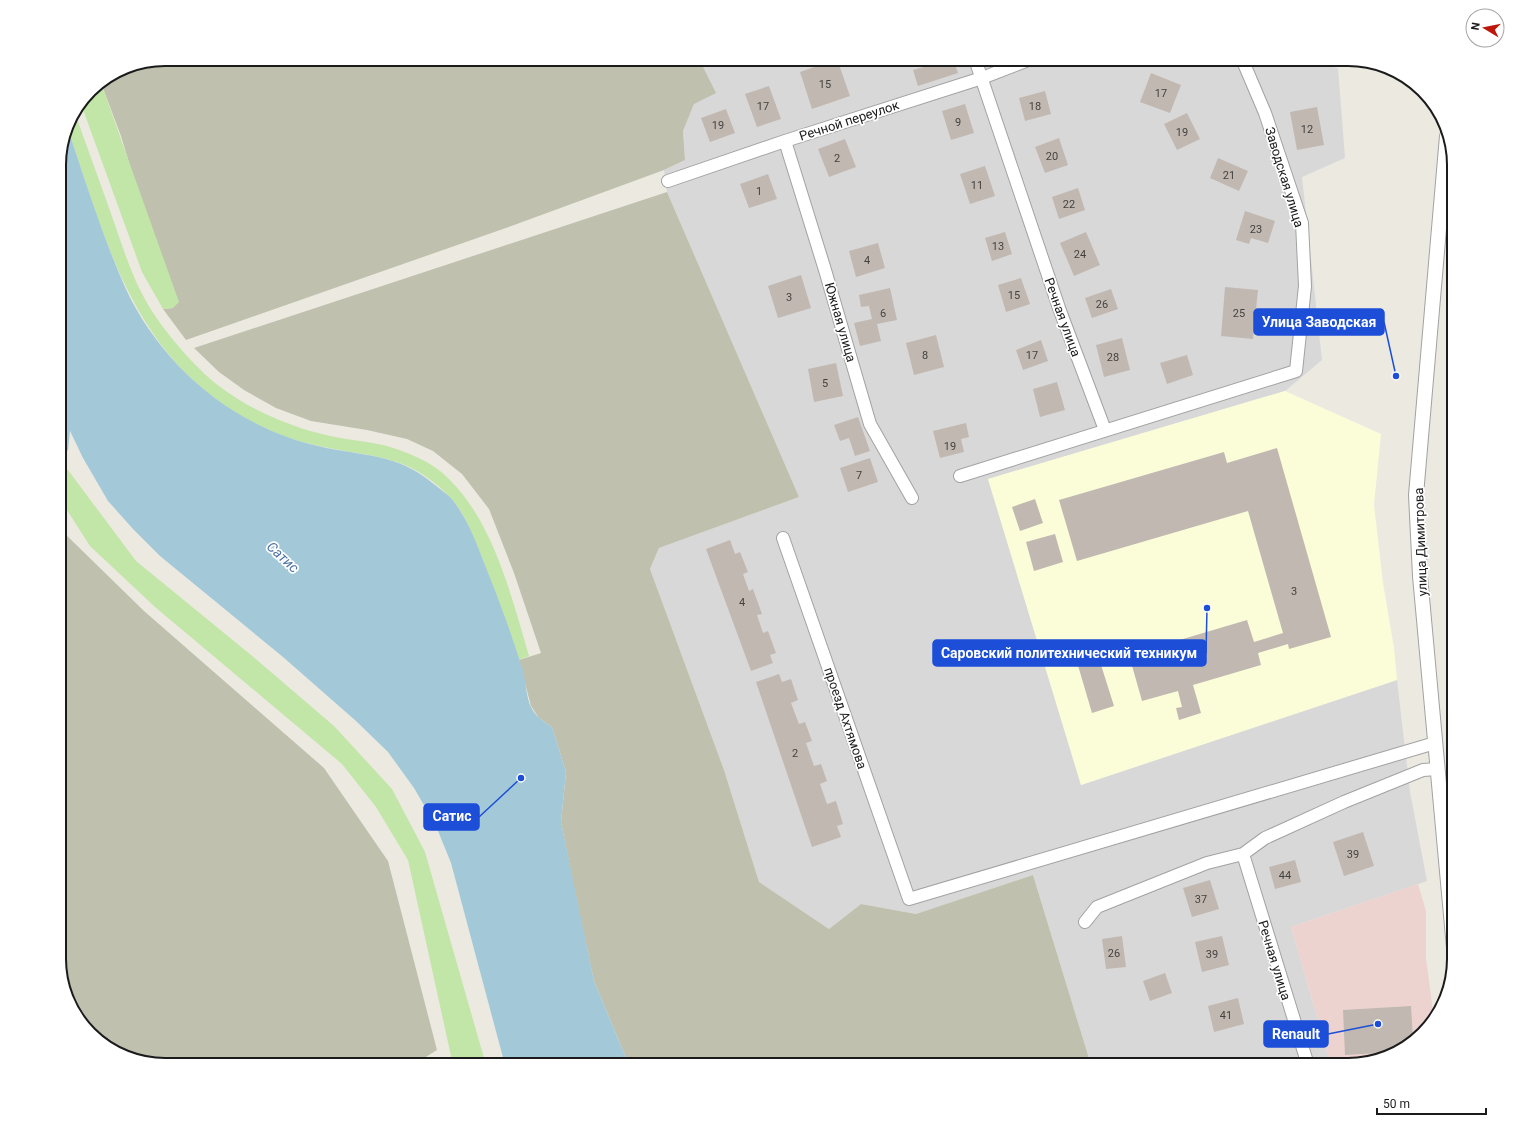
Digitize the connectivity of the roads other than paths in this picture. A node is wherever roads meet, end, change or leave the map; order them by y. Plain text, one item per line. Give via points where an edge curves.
1 (978, 66) edge
2 (1013, 66) edge
3 (1245, 66) edge
4 (982, 78) junction
5 (785, 141) junction
6 (1446, 150) edge
7 (668, 181) dead end
8 (1105, 430) junction
9 (960, 476) dead end
10 (912, 498) dead end
11 (783, 538) dead end
12 (1435, 744) junction
13 (1437, 768) junction
14 (1243, 854) junction
15 (1447, 874) edge
16 (1086, 922) dead end
17 (1306, 1058) edge

1 - 4 street, Речная улица
2 - 4 street, Речной переулок
3 - 8 street, Заводская улица via 1265,113 1302,223 1305,286 1296,371
4 - 5 street, Речной переулок
4 - 8 street, Речная улица via 1057,301
5 - 7 street, Речной переулок
5 - 10 street, Южная улица via 870,424
6 - 12 street, улица Димитрова via 1416,495 1420,576
8 - 9 street
11 - 12 street, проезд Ахтямова via 909,899
12 - 13 street, улица Димитрова
13 - 14 street via 1423,770 1344,802 1264,838
13 - 15 street, улица Димитрова
14 - 16 street via 1207,863 1097,907
14 - 17 street, Речная улица

